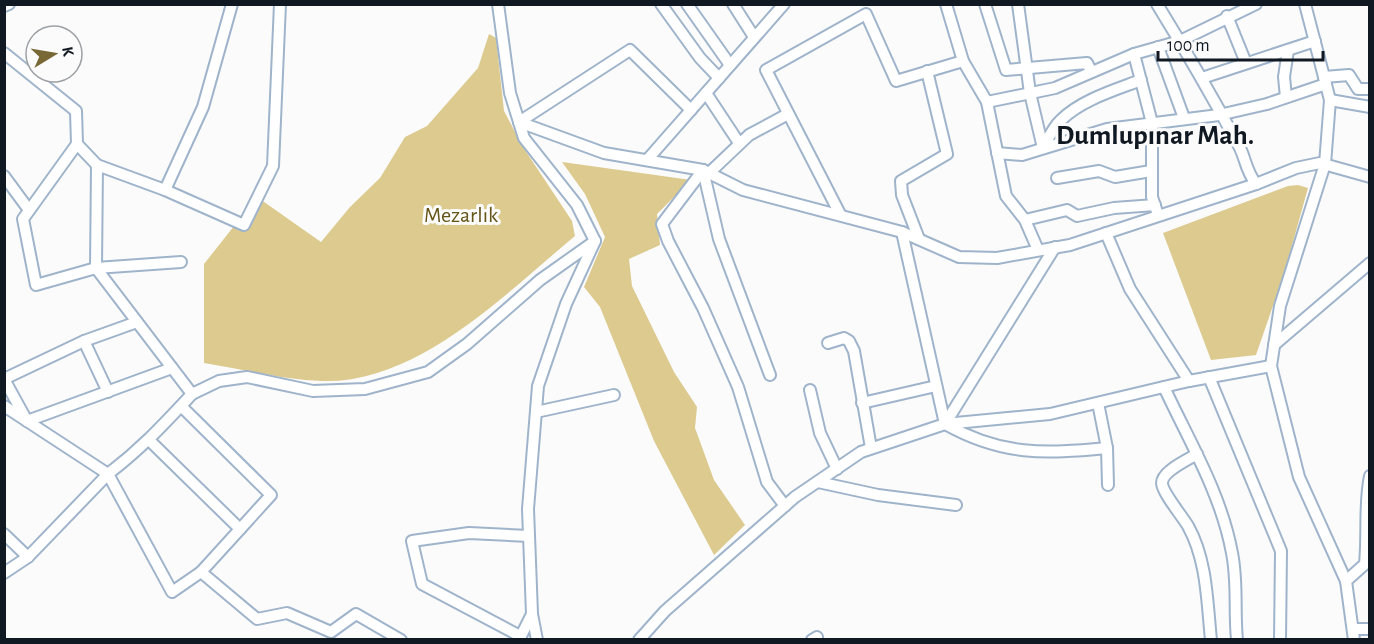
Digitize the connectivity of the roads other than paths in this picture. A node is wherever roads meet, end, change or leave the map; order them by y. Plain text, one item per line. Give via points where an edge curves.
1 (232, 4) edge
2 (280, 4) edge
3 (498, 4) edge
4 (661, 4) edge
5 (687, 4) edge
6 (733, 4) edge
7 (946, 4) edge
8 (985, 4) edge
9 (1157, 4) edge
10 (1256, 4) edge
11 (1305, 4) edge
12 (1018, 5) edge
13 (780, 6) edge
14 (1227, 16) junction
15 (754, 37) junction
16 (1180, 41) junction
17 (1315, 41) junction
18 (1158, 47) junction
19 (1288, 50) junction
20 (4, 53) edge
21 (1134, 54) junction
22 (963, 61) junction
23 (1246, 63) junction
24 (730, 65) junction
25 (1029, 68) junction
26 (927, 71) junction
27 (1092, 71) junction
28 (719, 78) junction
29 (1202, 78) junction
30 (1141, 80) junction
31 (1325, 81) junction
32 (1370, 89) edge
33 (706, 93) junction
34 (1030, 93) junction
35 (1286, 97) junction
36 (1330, 100) junction
37 (987, 102) junction
38 (1370, 107) edge
39 (692, 110) junction
40 (788, 114) junction
41 (1219, 115) junction
42 (1184, 118) junction
43 (519, 122) junction
44 (1152, 123) junction
45 (739, 143) junction
46 (77, 144) junction
47 (1043, 148) junction
48 (997, 153) junction
49 (647, 160) junction
50 (1325, 164) junction
51 (97, 165) junction
52 (1151, 171) junction
53 (706, 172) junction
54 (4, 176) edge
55 (1370, 177) edge
56 (1057, 178) dead end
57 (1256, 184) junction
58 (165, 190) junction
59 (29, 210) junction
60 (1156, 210) junction
61 (840, 214) junction
62 (1025, 220) junction
63 (902, 232) junction
64 (1106, 233) junction
65 (919, 239) junction
66 (595, 241) junction
67 (1055, 247) junction
68 (1038, 250) junction
69 (181, 262) dead end
70 (1370, 263) edge
71 (96, 268) junction
72 (137, 322) junction
73 (84, 341) junction
74 (828, 343) dead end
75 (1274, 345) junction
76 (1271, 366) junction
77 (172, 368) junction
78 (770, 375) dead end
79 (1209, 377) junction
80 (4, 379) edge
81 (1189, 381) junction
82 (936, 386) junction
83 (1164, 387) junction
84 (810, 390) dead end
85 (108, 392) junction
86 (192, 394) junction
87 (614, 395) dead end
88 (862, 403) junction
89 (1098, 403) junction
90 (181, 405) junction
91 (4, 406) edge
92 (536, 412) junction
93 (27, 421) junction
94 (945, 424) junction
95 (149, 440) junction
96 (871, 448) junction
97 (1107, 448) junction
98 (1197, 454) junction
99 (837, 469) junction
100 (108, 474) junction
101 (1370, 476) edge
102 (818, 482) junction
103 (1108, 485) dead end
104 (1368, 492) edge
105 (956, 505) dead end
106 (785, 506) junction
107 (240, 529) junction
108 (4, 534) edge
109 (529, 536) junction
110 (28, 557) junction
111 (1367, 563) edge
112 (201, 572) junction
113 (4, 573) edge
114 (1346, 581) junction
115 (532, 614) junction
116 (1370, 629) edge
117 (1353, 634) edge
118 (520, 638) edge
119 (401, 639) edge
120 (537, 639) edge
121 (639, 639) edge
122 (1211, 639) edge
123 (1237, 639) edge
124 (1280, 639) edge

1 - 58 street via 203,107
2 - 58 street via 273,166 244,225
3 - 43 street via 510,93
4 - 28 street
5 - 24 street
6 - 15 street
7 - 22 street
8 - 25 street via 1006,70
9 - 16 street
10 - 14 street
11 - 17 street
12 - 25 street
13 - 15 street
14 - 16 street
14 - 23 street
15 - 24 street
16 - 18 street
16 - 29 street
17 - 19 street
17 - 31 street
18 - 21 street
18 - 42 street
19 - 23 street
19 - 35 street
20 - 46 street via 76,111
21 - 27 street
21 - 30 street
22 - 26 street
22 - 37 street
23 - 29 street
24 - 28 street
25 - 27 street via 1087,63
25 - 34 street
26 - 40 street via 896,81 866,14 766,70
26 - 65 street via 947,154 901,181 902,195
27 - 34 street via 1054,88
28 - 33 street
29 - 41 street
30 - 44 street
30 - 47 street via 1110,91 1067,115
31 - 32 street via 1349,75 1358,89
31 - 35 street
31 - 36 street
33 - 39 street
33 - 45 street
34 - 37 street
34 - 47 street
35 - 41 street
36 - 38 street
36 - 50 street
37 - 48 street
39 - 43 street via 630,50
39 - 49 street
40 - 45 street
40 - 61 street
41 - 42 street
41 - 57 street via 1240,147 1246,170
42 - 44 street
43 - 49 street via 604,153
43 - 66 street via 524,138 577,205
44 - 47 street via 1107,129
44 - 52 street
45 - 53 street
46 - 51 street
46 - 59 street
47 - 48 street via 1022,155
48 - 62 street via 1006,196
49 - 53 street
50 - 55 street
50 - 57 street via 1296,168
50 - 75 street via 1280,306
51 - 58 street
51 - 71 street
52 - 56 street via 1115,177 1099,171
52 - 60 street
53 - 61 street via 743,190
53 - 78 street via 720,238
53 - 106 street via 662,224 738,387 767,482
54 - 59 street
57 - 60 street
59 - 71 street via 23,219 36,285
60 - 62 street via 1114,208 1077,216 1067,210
60 - 64 street
61 - 63 street
62 - 68 street
63 - 65 street
63 - 82 street
64 - 67 street
64 - 81 street via 1130,289
65 - 68 street via 960,256 997,258
66 - 86 street via 540,280 467,344 428,372 365,389 313,391 247,377 219,381
66 - 92 street via 562,314 537,386
67 - 68 street
67 - 94 street
69 - 71 street
70 - 75 street
71 - 72 street
72 - 73 street
72 - 77 street
73 - 80 street
73 - 85 street
74 - 88 street via 849,341
75 - 76 street
76 - 79 street
76 - 114 street via 1299,477
77 - 85 street
77 - 86 street
79 - 81 street
79 - 124 street via 1281,551
80 - 93 street
81 - 83 street
82 - 88 street
82 - 94 street
83 - 89 street
83 - 98 street
84 - 99 street via 820,433
85 - 93 street
86 - 90 street
87 - 92 street
88 - 96 street
89 - 94 street via 1050,414
89 - 97 street
90 - 95 street
90 - 107 street via 271,495
91 - 93 street
92 - 109 street
93 - 100 street
94 - 96 street
94 - 97 street via 972,439 1031,453
95 - 100 street
95 - 107 street
96 - 99 street
97 - 103 street
98 - 122 street via 1164,475 1162,482 1198,545
98 - 123 street via 1224,519 1232,552 1238,588
99 - 102 street
100 - 110 street
100 - 112 street via 171,592
101 - 104 street
102 - 105 street
102 - 106 street
104 - 111 street
106 - 121 street via 665,611
107 - 112 street
108 - 110 street
109 - 115 street
109 - 118 street via 469,533 412,541 422,584
110 - 113 street
111 - 114 street
112 - 119 street via 257,619 287,612 331,632 356,614
114 - 117 street
115 - 118 street
115 - 120 street
116 - 117 street

